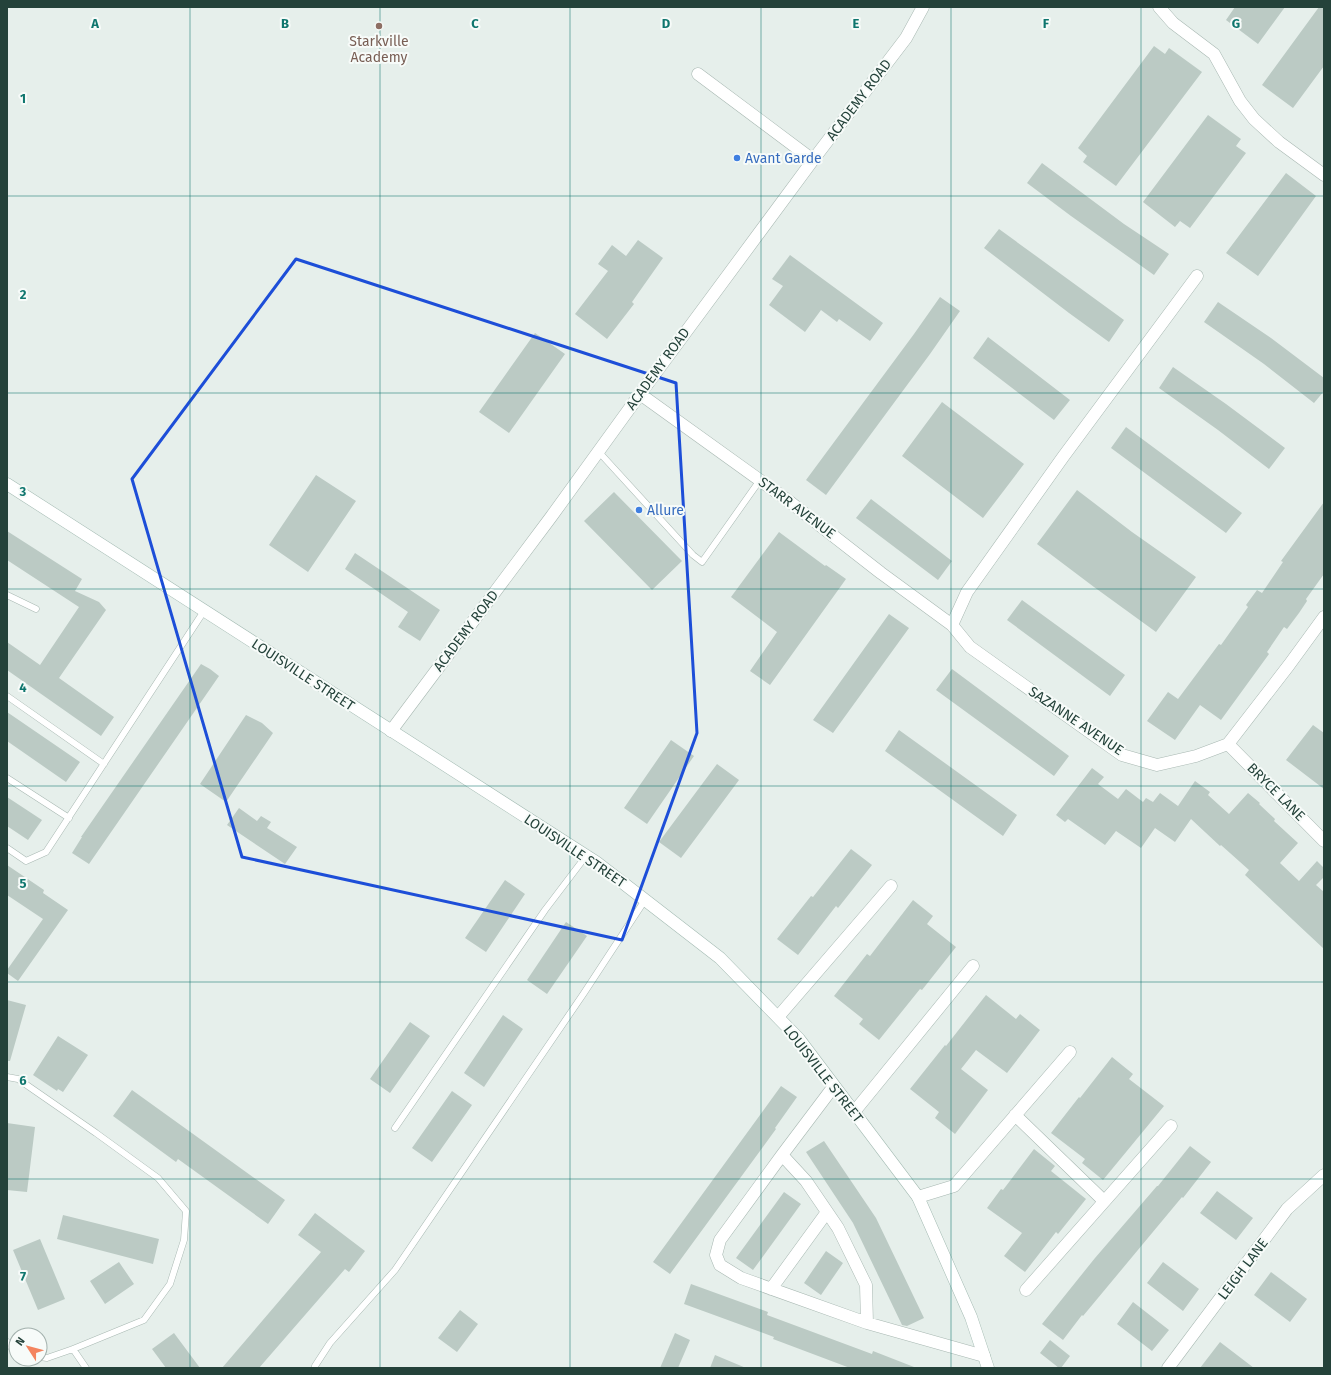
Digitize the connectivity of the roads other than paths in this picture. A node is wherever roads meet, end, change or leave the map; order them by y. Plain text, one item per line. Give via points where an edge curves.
1 (923, 7) edge
2 (1159, 7) edge
3 (698, 74) dead end
4 (813, 160) junction
5 (1324, 175) edge
6 (1197, 276) dead end
7 (640, 394) junction
8 (598, 451) junction
9 (760, 480) junction
10 (7, 484) edge
11 (7, 595) edge
12 (36, 609) dead end
13 (204, 611) junction
14 (1324, 617) edge
15 (952, 625) junction
16 (7, 696) edge
17 (391, 731) junction
18 (1228, 744) junction
19 (104, 764) junction
20 (7, 778) edge
21 (69, 818) junction
22 (1324, 841) edge
23 (7, 848) edge
24 (586, 856) junction
25 (891, 886) dead end
26 (645, 900) junction
27 (973, 966) dead end
28 (778, 1017) junction
29 (1070, 1052) dead end
30 (7, 1077) edge
31 (834, 1086) junction
32 (854, 1112) junction
33 (1015, 1115) junction
34 (1171, 1126) dead end
35 (395, 1128) dead end
36 (782, 1155) junction
37 (1324, 1175) edge
38 (918, 1198) junction
39 (1104, 1201) junction
40 (827, 1212) junction
41 (771, 1289) junction
42 (1026, 1290) dead end
43 (867, 1323) junction
44 (73, 1349) junction
45 (984, 1356) junction
46 (48, 1358) edge
47 (86, 1368) edge
48 (315, 1368) edge
49 (988, 1368) edge
50 (1168, 1368) edge

1 - 4 street, ACADEMY ROAD via 906,38
2 - 5 street via 1173,23 1214,54 1240,102 1254,120
3 - 4 street
4 - 7 street, ACADEMY ROAD
6 - 15 street via 967,592
7 - 8 street, ACADEMY ROAD
7 - 9 street, STARR AVENUE
8 - 9 lane via 702,562
8 - 17 street, ACADEMY ROAD via 551,518
9 - 15 street, STARR AVENUE
10 - 13 street, LOUISVILLE STREET
11 - 12 lane
13 - 17 street, LOUISVILLE STREET
13 - 19 lane
14 - 18 street
15 - 18 street, SAZANNE AVENUE via 970,647 1122,755 1157,765 1196,756
16 - 19 lane
17 - 24 street, LOUISVILLE STREET
18 - 22 street, BRYCE LANE
19 - 21 lane
20 - 21 lane
21 - 23 lane via 46,852 26,861
24 - 26 street, LOUISVILLE STREET
24 - 35 lane via 545,910
25 - 28 street
26 - 28 street, LOUISVILLE STREET via 720,958
26 - 48 lane via 395,1270 330,1343
27 - 32 street
28 - 31 street, LOUISVILLE STREET via 799,1039
29 - 33 street
30 - 44 lane via 18,1079 158,1178 186,1210 184,1240 170,1284 144,1320
31 - 32 street, LOUISVILLE STREET
31 - 36 street
32 - 38 street, LOUISVILLE STREET
33 - 38 street via 954,1186
33 - 39 street
34 - 39 street
36 - 40 street via 806,1181
36 - 41 street via 720,1240 716,1255 720,1265 742,1278
37 - 50 street, LEIGH LANE via 1287,1209
38 - 45 street, LOUISVILLE STREET via 971,1317
39 - 42 street
40 - 41 street
40 - 43 street via 838,1228 866,1285
41 - 43 street
43 - 45 street
44 - 46 lane
44 - 47 lane
45 - 49 street, LOUISVILLE STREET

